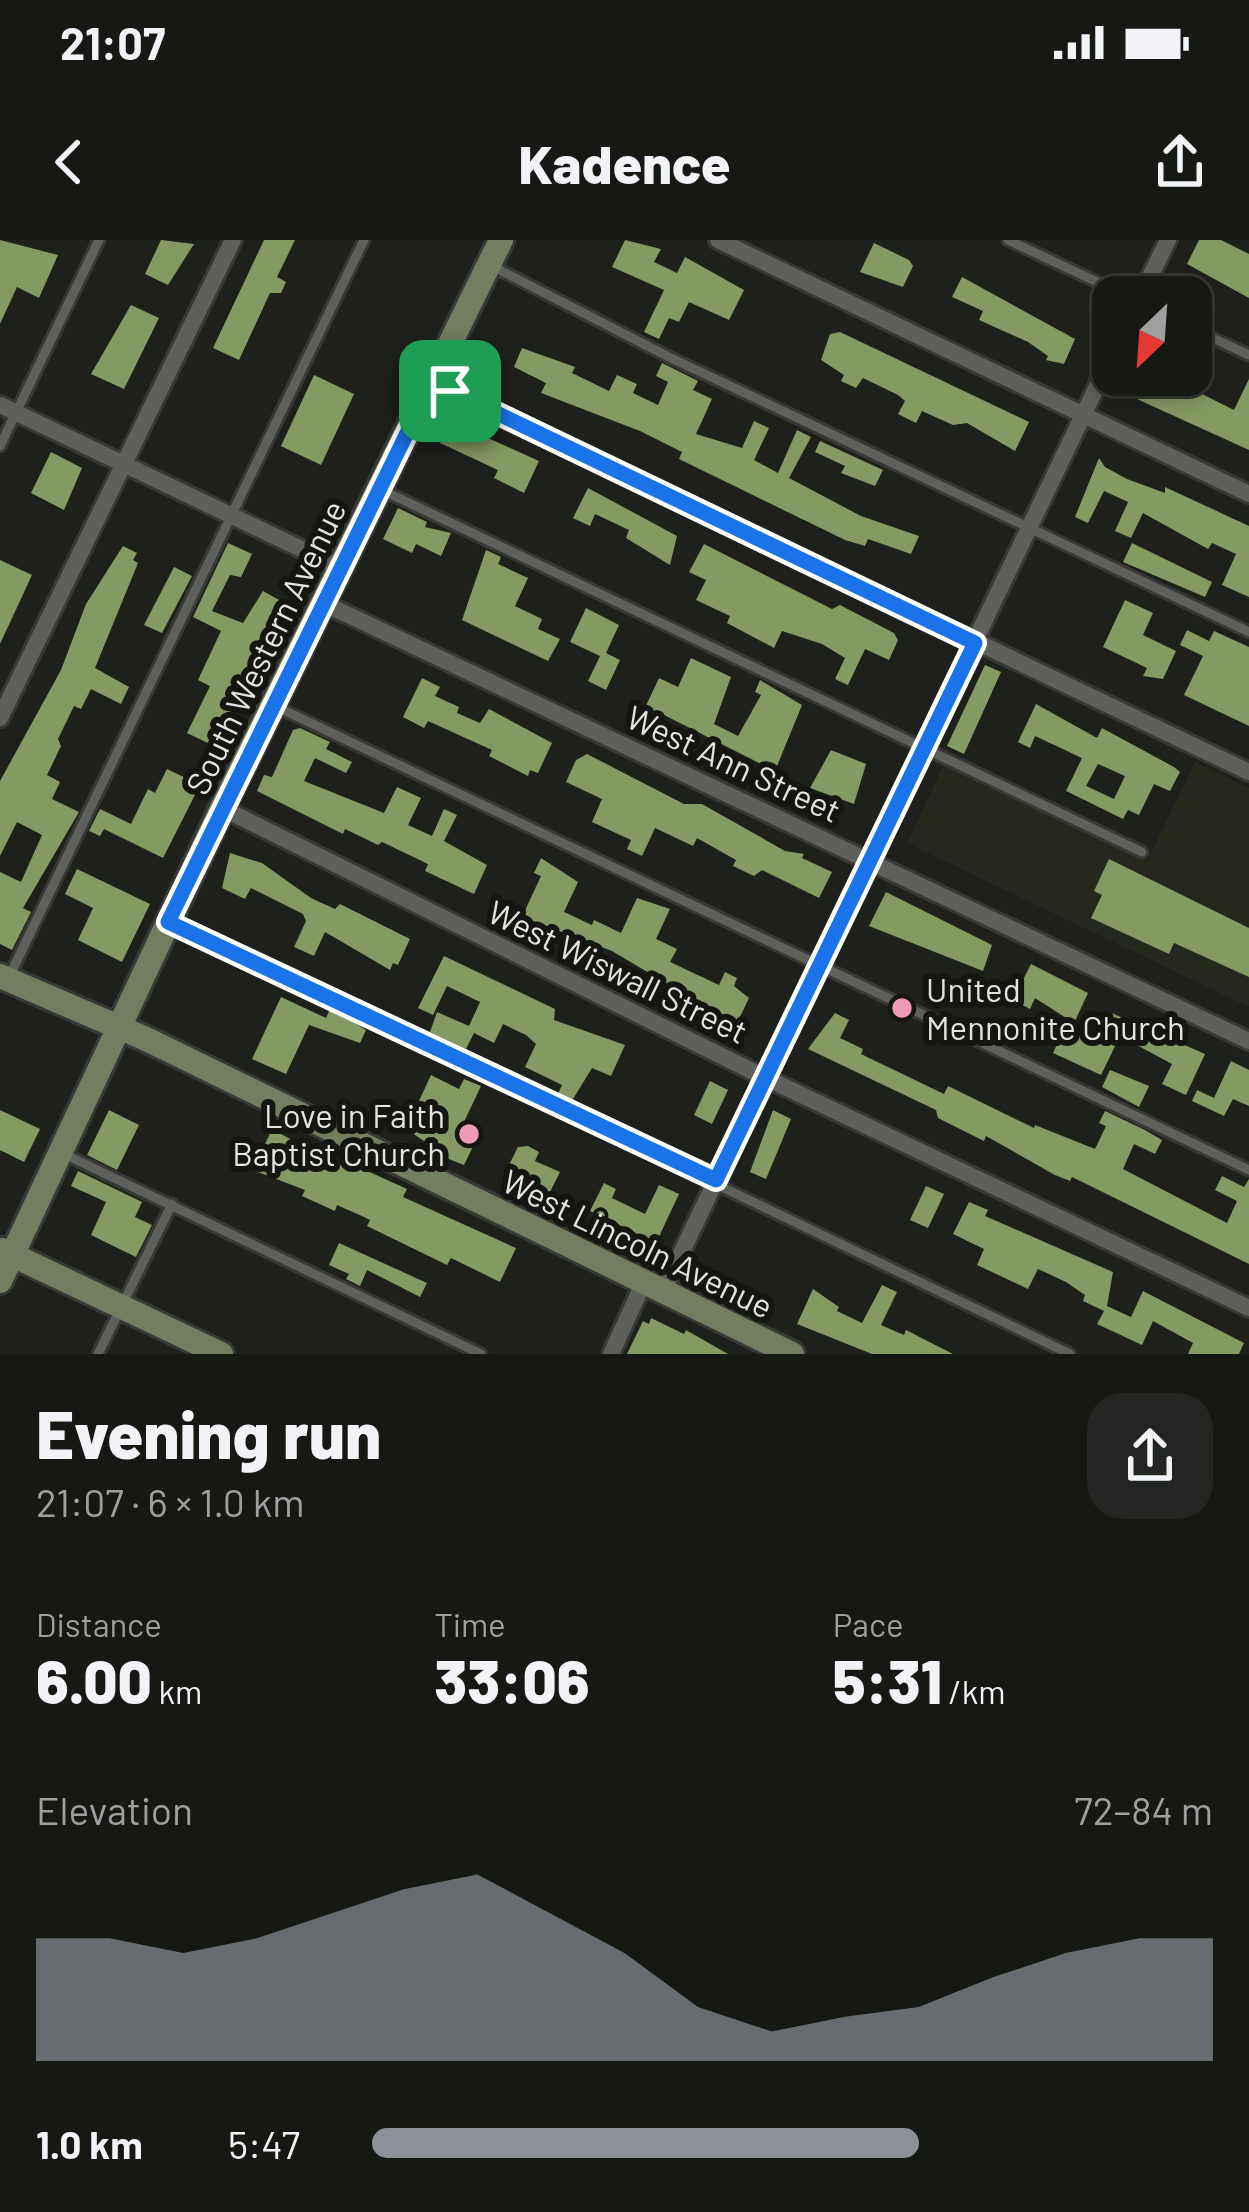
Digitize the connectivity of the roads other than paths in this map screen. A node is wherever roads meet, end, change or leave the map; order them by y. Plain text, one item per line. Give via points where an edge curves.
1 (99, 240) edge
2 (233, 240) edge
3 (364, 240) edge
4 (501, 240) edge
5 (718, 240) edge
6 (1008, 240) edge
7 (1168, 240) edge
8 (489, 265) junction
9 (1150, 276) edge
10 (1092, 280) edge
11 (1212, 338) edge
12 (1249, 356) edge
13 (432, 382) junction
14 (1092, 396) edge
15 (8, 409) edge
16 (1082, 416) junction
17 (0, 446) edge
18 (122, 464) junction
19 (380, 489) junction
20 (1249, 494) edge
21 (231, 516) junction
22 (1029, 528) junction
23 (341, 568) junction
24 (323, 603) junction
25 (1249, 632) edge
26 (975, 643) junction
27 (273, 705) junction
28 (0, 718) edge
29 (925, 746) junction
30 (1249, 772) edge
31 (222, 808) junction
32 (1142, 852) dead end
33 (869, 860) junction
34 (168, 922) junction
35 (820, 963) junction
36 (4, 978) edge
37 (118, 1026) junction
38 (1249, 1041) edge
39 (766, 1078) junction
40 (60, 1152) junction
41 (1249, 1170) edge
42 (716, 1180) junction
43 (172, 1204) junction
44 (6, 1252) edge
45 (0, 1281) edge
46 (652, 1288) junction
47 (121, 1306) junction
48 (1249, 1308) edge
49 (98, 1354) edge
50 (221, 1354) edge
51 (481, 1354) edge
52 (611, 1354) edge
53 (792, 1354) edge
54 (1070, 1354) edge

1 - 15 lane
2 - 18 street
3 - 21 lane
4 - 8 main road, South Western Avenue
5 - 16 street
6 - 10 lane
7 - 9 street
8 - 13 main road, South Western Avenue
8 - 22 lane
11 - 12 lane
13 - 19 main road, South Western Avenue
13 - 26 street
14 - 16 street
15 - 17 lane
15 - 18 street
16 - 20 street
16 - 22 street
18 - 21 street
18 - 28 street
19 - 23 main road, South Western Avenue
19 - 29 lane
21 - 23 street
21 - 36 lane
22 - 25 lane
22 - 26 street
23 - 24 main road, South Western Avenue
24 - 27 main road, South Western Avenue
24 - 33 street, West Ann Street
26 - 29 street
26 - 30 street
27 - 31 main road, South Western Avenue
27 - 35 lane
29 - 32 lane
29 - 33 street
31 - 34 main road, South Western Avenue
31 - 39 street, West Wiswall Street
33 - 35 street
33 - 38 street, West Ann Street
34 - 37 main road, South Western Avenue
34 - 42 lane
35 - 39 street
35 - 41 lane
36 - 37 main road, West Lincoln Avenue
37 - 40 main road, South Western Avenue
37 - 46 main road, West Lincoln Avenue
39 - 42 street
39 - 48 street, West Wiswall Street
40 - 43 lane
40 - 44 main road, South Western Avenue
42 - 46 street
42 - 54 lane
43 - 47 lane
43 - 51 lane
44 - 45 main road, South Western Avenue
44 - 47 main road
46 - 52 street
46 - 53 main road, West Lincoln Avenue
47 - 49 lane
47 - 50 main road

